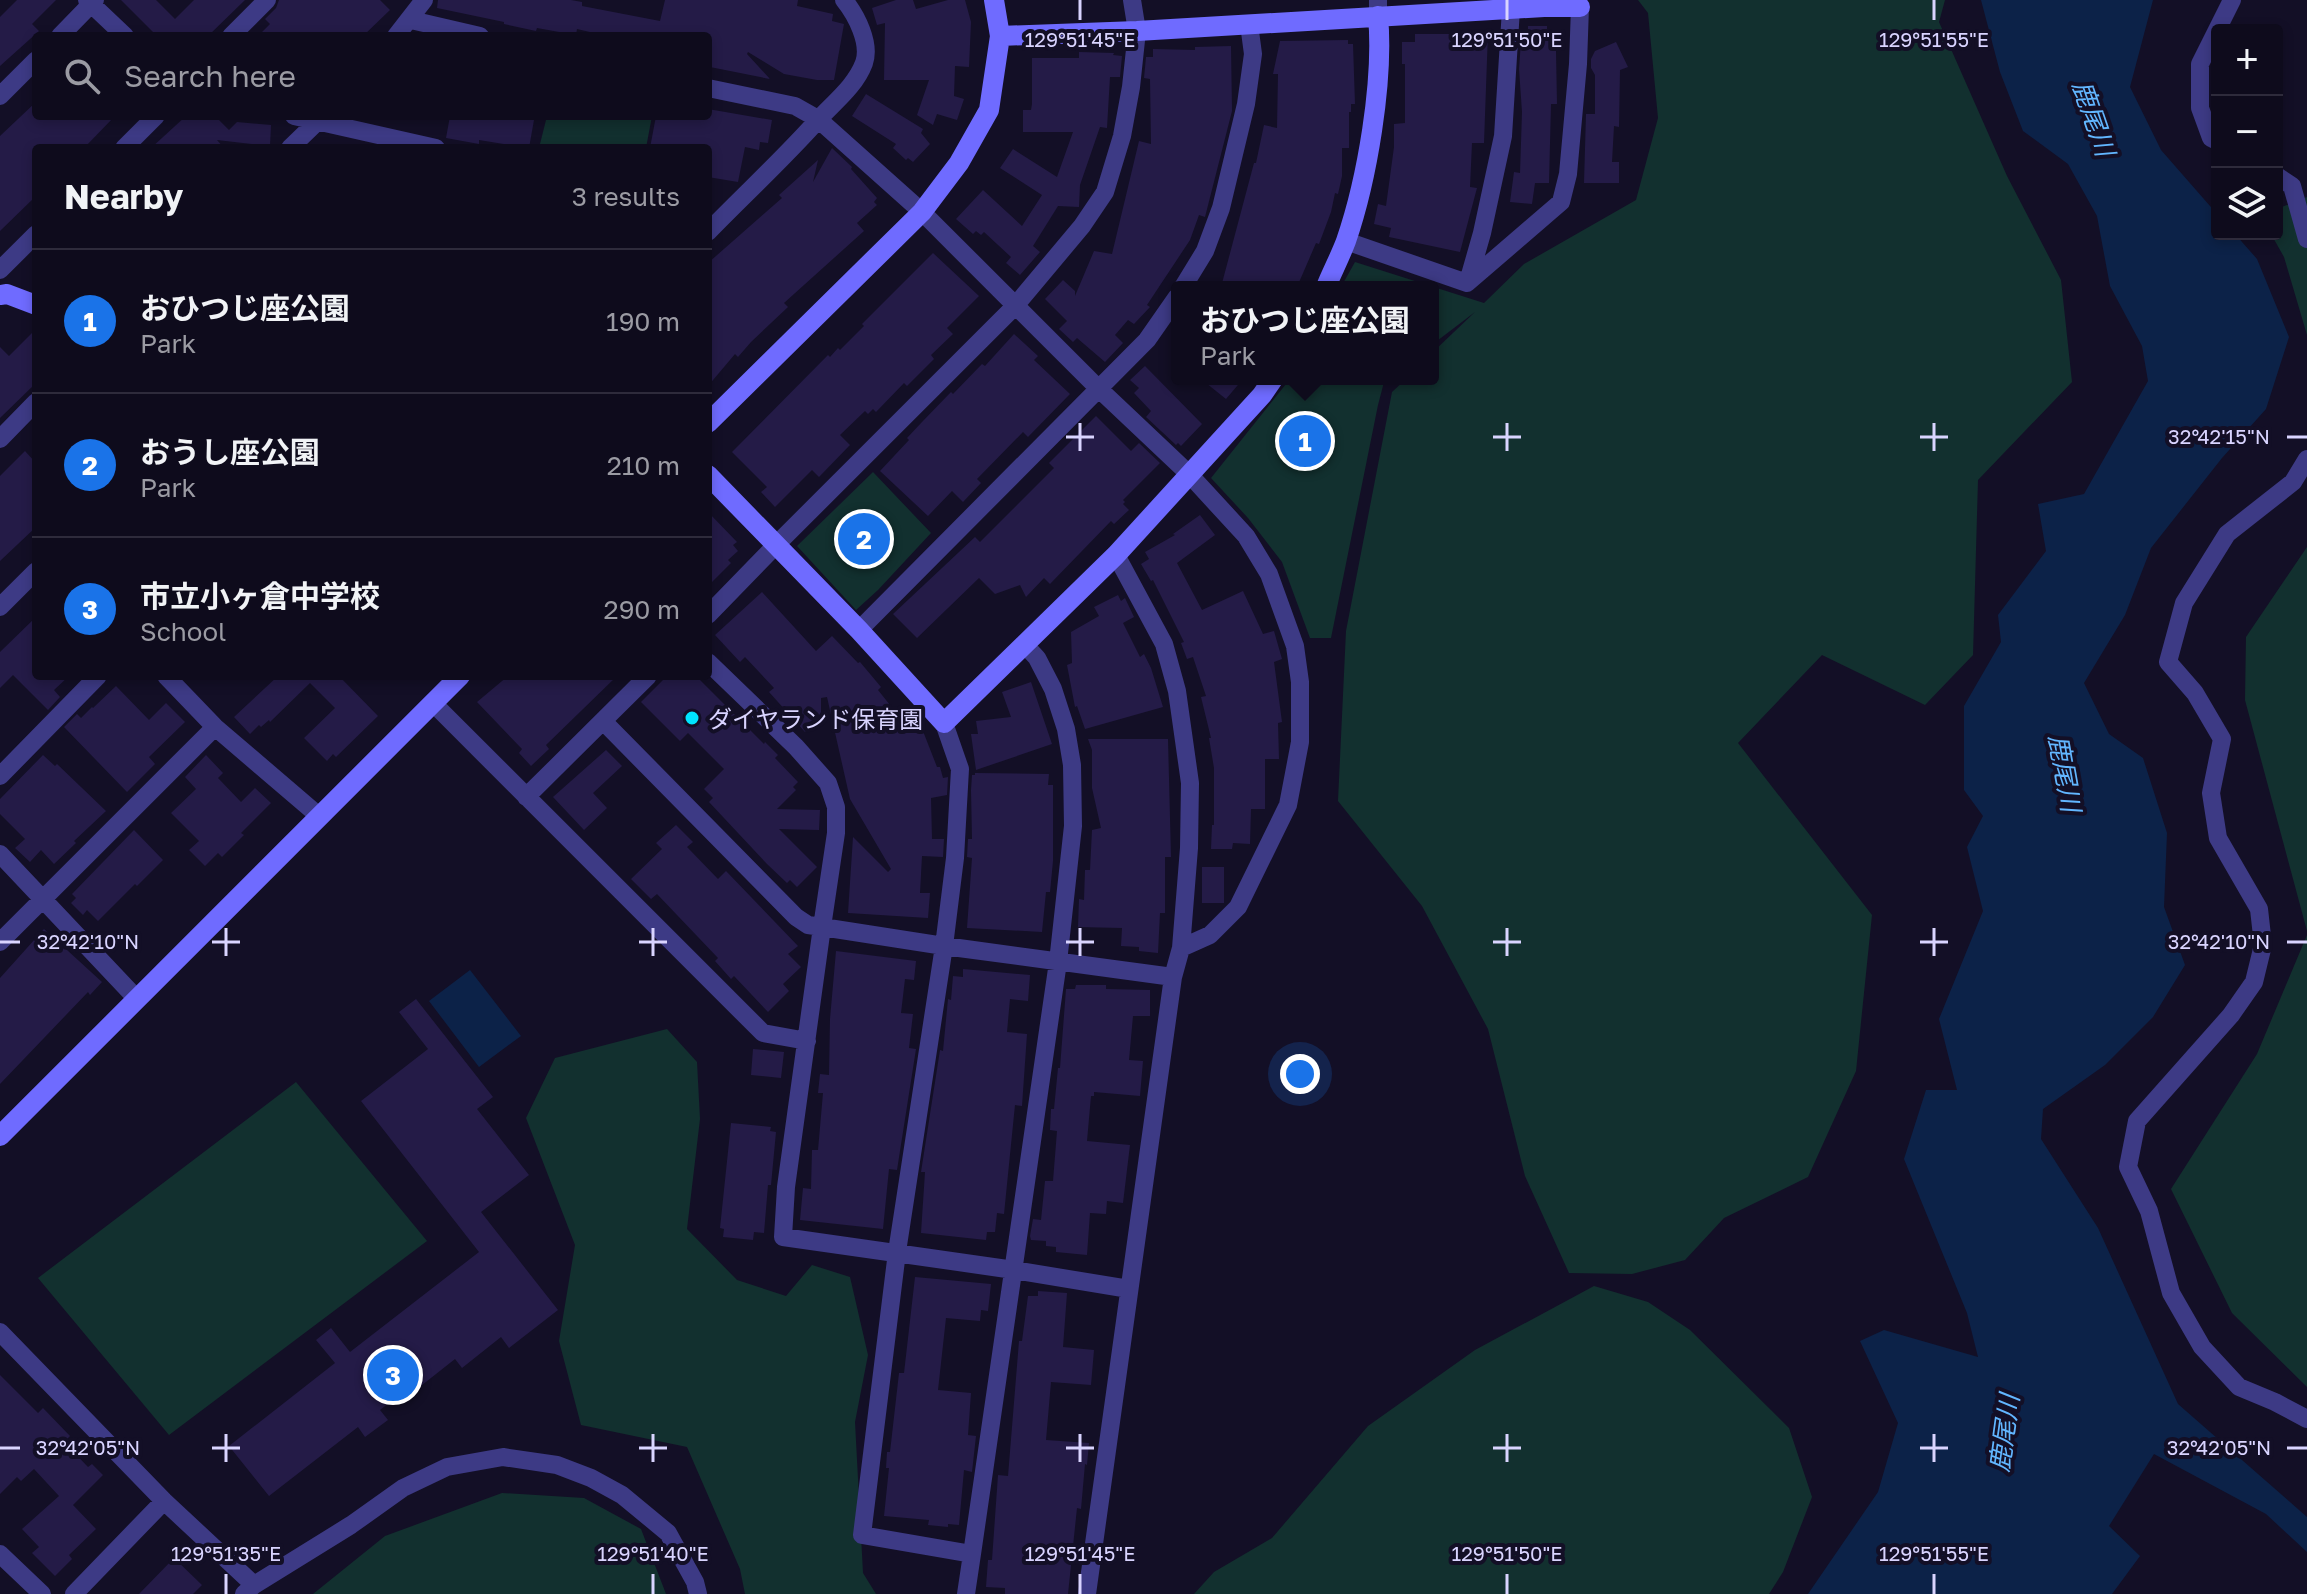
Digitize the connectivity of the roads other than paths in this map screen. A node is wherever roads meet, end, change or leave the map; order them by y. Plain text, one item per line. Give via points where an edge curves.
1 (267, 0) edge
2 (424, 0) edge
3 (844, 0) edge
4 (994, 0) edge
5 (1132, 0) edge
6 (2232, 0) edge
7 (91, 1) edge
8 (1580, 7) joint
9 (1378, 8) edge
10 (1511, 9) junction
11 (411, 20) junction
12 (1249, 24) junction
13 (1137, 31) junction
14 (64, 32) edge
15 (121, 32) edge
16 (235, 32) edge
17 (400, 32) edge
18 (463, 32) edge
19 (1000, 36) junction
20 (32, 64) edge
21 (712, 89) edge
22 (0, 96) edge
23 (818, 119) junction
24 (152, 120) edge
25 (319, 120) edge
26 (324, 120) edge
27 (2211, 138) edge
28 (128, 144) edge
29 (294, 144) edge
30 (420, 144) edge
31 (2283, 180) edge
32 (717, 211) edge
33 (922, 212) junction
34 (32, 238) edge
35 (2307, 239) edge
36 (1346, 241) junction
37 (0, 270) edge
38 (1187, 281) edge
39 (1329, 281) edge
40 (1467, 283) junction
41 (0, 295) edge
42 (32, 303) edge
43 (1015, 306) junction
44 (1171, 306) edge
45 (1269, 385) edge
46 (1098, 388) junction
47 (32, 406) edge
48 (712, 419) edge
49 (0, 439) edge
50 (2307, 459) edge
51 (1189, 474) junction
52 (712, 479) edge
53 (776, 545) junction
54 (1116, 555) junction
55 (32, 575) edge
56 (0, 607) edge
57 (712, 611) edge
58 (859, 630) junction
59 (1025, 645) junction
60 (712, 666) edge
61 (94, 680) edge
62 (170, 680) edge
63 (456, 680) edge
64 (644, 680) edge
65 (434, 704) junction
66 (603, 721) junction
67 (944, 723) junction
68 (215, 727) junction
69 (0, 776) edge
70 (526, 797) junction
71 (319, 816) junction
72 (0, 854) edge
73 (41, 899) junction
74 (822, 927) junction
75 (0, 942) edge
76 (944, 946) junction
77 (1181, 948) junction
78 (1058, 962) junction
79 (1173, 977) junction
80 (137, 999) junction
81 (807, 1041) junction
82 (0, 1136) edge
83 (897, 1252) junction
84 (1014, 1270) junction
85 (1129, 1289) junction
86 (0, 1332) edge
87 (2307, 1419) edge
88 (164, 1501) junction
89 (0, 1554) edge
90 (972, 1554) junction
91 (249, 1589) edge
92 (42, 1594) edge
93 (74, 1594) edge
94 (698, 1594) edge
95 (966, 1594) edge
96 (1087, 1594) edge

1 - 16 street
2 - 11 street
3 - 23 street via 864,39 864,62 845,92
4 - 19 street
5 - 13 street
6 - 27 street via 2200,64 2200,108
7 - 14 street
7 - 15 street
8 - 10 street
8 - 40 street via 1561,202
9 - 10 street
9 - 12 street
9 - 36 street via 1381,45 1365,170
10 - 40 street via 1503,136
11 - 17 street
11 - 18 street
12 - 13 street
12 - 38 street via 1253,54 1246,104 1221,208
13 - 19 street
13 - 43 street via 1122,136 1105,192
19 - 33 street via 989,110 959,163
20 - 22 street
21 - 23 street via 795,106
23 - 32 street via 783,159
23 - 33 street
24 - 28 street
25 - 29 street
26 - 30 street
31 - 35 street via 2292,186
33 - 43 street
33 - 48 street
34 - 37 street
36 - 39 street
36 - 40 street
41 - 42 street
43 - 46 street
43 - 53 street
44 - 46 street via 1147,340
45 - 51 street
46 - 51 street
46 - 58 street
47 - 49 street
50 - 87 street via 2293,482 2227,534 2184,603 2168,662 2195,693 2222,739 2211,793 2218,838 2259,909 2263,945 2254,982 2231,1015 2137,1121 2128,1167 2149,1211 2171,1293 2202,1347 2239,1387
51 - 54 street
51 - 77 street via 1246,536 1269,574 1295,646 1300,742 1288,805 1238,907 1210,935
52 - 53 street
53 - 57 street
53 - 58 street
54 - 59 street
54 - 77 street via 1164,644 1177,691 1190,783
55 - 56 street
58 - 67 street
59 - 67 street
59 - 78 street via 1053,689 1072,765 1073,826
60 - 74 street via 828,783 836,807 836,833
61 - 69 street
62 - 68 street
63 - 65 street
64 - 66 street
65 - 70 street
65 - 71 street
66 - 70 street
66 - 74 street via 796,917
67 - 76 street via 960,769
68 - 71 street
68 - 73 street
70 - 81 street via 763,1033
71 - 80 street
72 - 73 street
73 - 75 street
73 - 80 street
74 - 76 street
74 - 81 street
76 - 78 street
76 - 83 street
77 - 79 street
78 - 79 street
78 - 84 street
79 - 85 street
80 - 82 street
81 - 83 street via 783,1237
83 - 84 street
83 - 90 street via 862,1535
84 - 85 street
84 - 90 street
85 - 96 street
86 - 88 street
88 - 91 street
88 - 93 street
89 - 92 street
90 - 95 street
91 - 94 street via 403,1488 447,1467 503,1457 557,1465 622,1495 668,1533

